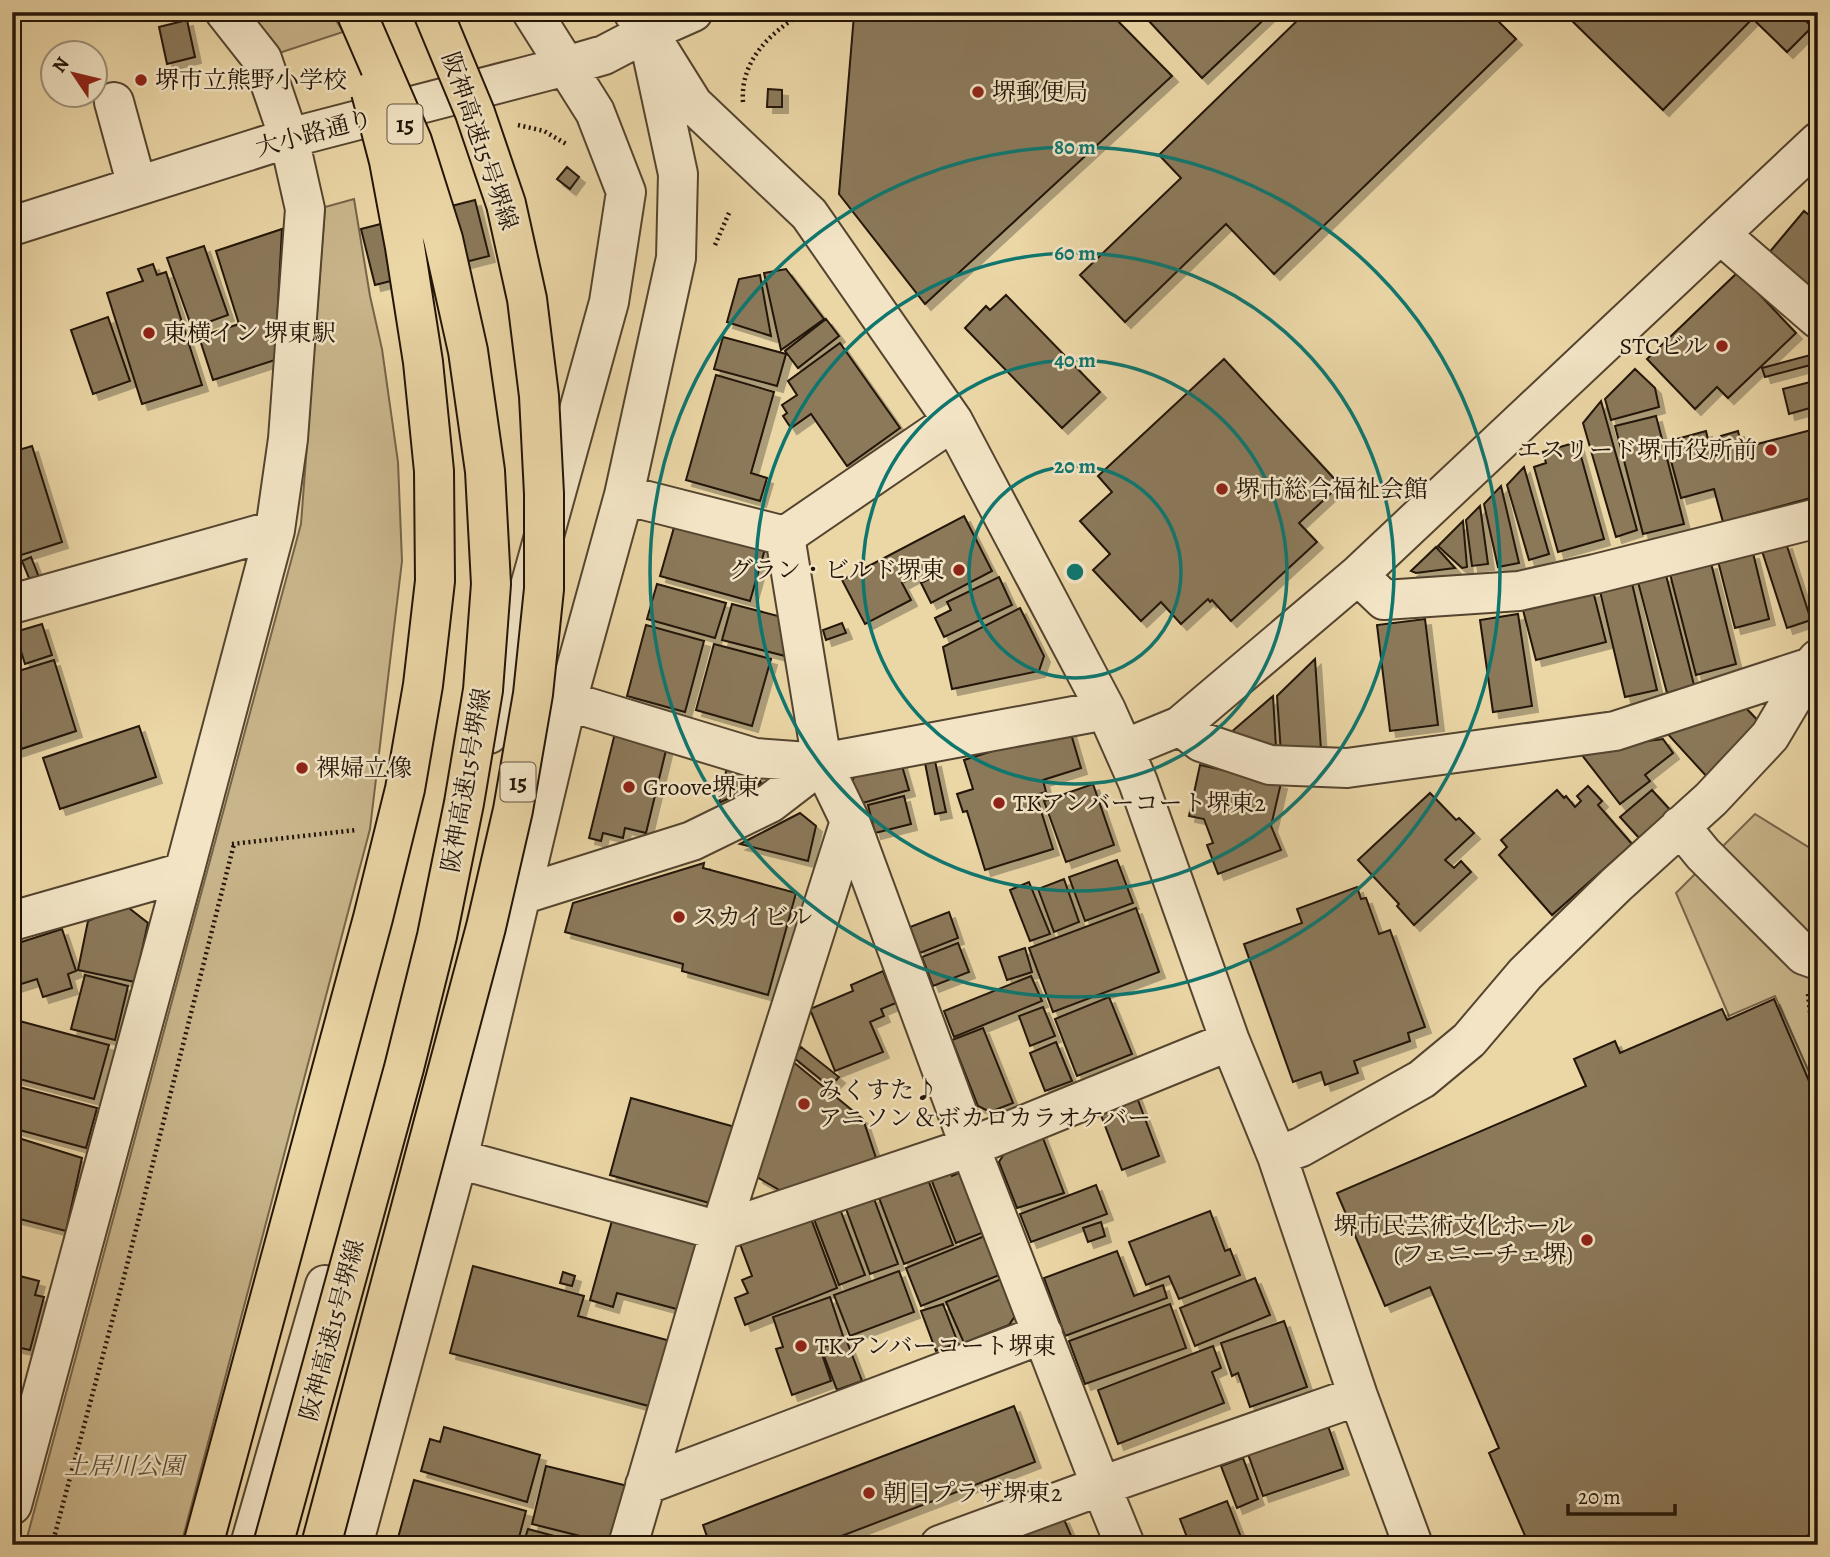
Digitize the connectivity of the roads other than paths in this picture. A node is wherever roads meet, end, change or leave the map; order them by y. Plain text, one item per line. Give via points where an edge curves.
1 (225, 12) edge
2 (349, 12) edge
3 (356, 12) edge
4 (433, 12) edge
5 (531, 12) edge
6 (693, 12) edge
7 (640, 22) edge
8 (566, 66) junction
9 (114, 102) dead end
10 (289, 138) junction
11 (1818, 142) edge
12 (137, 186) junction
13 (12, 226) edge
14 (1720, 234) junction
15 (1818, 319) edge
16 (953, 421) junction
17 (624, 495) junction
18 (1818, 518) edge
19 (275, 530) junction
20 (785, 536) junction
21 (1357, 575) junction
22 (12, 604) edge
23 (1814, 663) edge
24 (567, 701) junction
25 (1106, 710) junction
26 (1180, 726) junction
27 (1124, 749) junction
28 (822, 764) junction
29 (850, 821) junction
30 (1680, 826) junction
31 (184, 872) junction
32 (521, 895) junction
33 (12, 921) edge
34 (1818, 960) edge
35 (1230, 1041) junction
36 (970, 1147) junction
37 (1277, 1156) junction
38 (458, 1159) junction
39 (720, 1231) junction
40 (1043, 1335) junction
41 (1358, 1396) junction
42 (646, 1485) junction
43 (1101, 1486) junction
44 (12, 1505) edge
45 (204, 1545) edge
46 (250, 1545) edge
47 (273, 1545) edge
48 (321, 1545) edge
49 (353, 1545) edge
50 (628, 1545) edge
51 (940, 1545) edge
52 (1125, 1545) edge
53 (1413, 1545) edge

1 - 10 street via 262,59
2 - 45 highway, 15, bridge via 389,161 421,349 434,471 435,581 405,789
3 - 47 highway, 阪神高速15号堺線 / 15, bridge via 412,141 443,239 468,351 485,471 491,584 483,690 437,936
4 - 48 highway, 阪神高速15号堺線 / 15, bridge via 506,204 527,299 539,396 544,589 533,694 486,927
5 - 8 street
6 - 7 street, 大小路通り
7 - 8 street, 大小路通り via 604,55
7 - 16 street via 693,104 809,214
7 - 17 street via 678,174 676,258
8 - 10 street, 大小路通り
8 - 46 street via 595,111 626,192 609,302 451,864
9 - 12 street
10 - 12 street, 大小路通り
10 - 19 street via 305,209 288,439
11 - 14 street
12 - 13 street, 大小路通り
14 - 15 street
14 - 21 street
16 - 20 street
16 - 25 street
17 - 20 street
17 - 24 street
18 - 21 street via 1519,591 1384,600
19 - 22 street
19 - 31 street
20 - 28 street
21 - 26 street
23 - 26 street via 1615,731 1347,768 1270,765 1201,742
23 - 30 street via 1770,736
24 - 28 street via 754,758
24 - 32 street
25 - 27 street
25 - 28 street
26 - 27 street
27 - 35 street
28 - 29 street
28 - 32 street via 770,803 692,841
29 - 36 street
29 - 39 street
30 - 34 street via 1804,955
30 - 37 street via 1525,974 1469,1040 1422,1079
31 - 33 street
31 - 44 street
32 - 38 street
35 - 36 street
35 - 37 street
36 - 39 street
36 - 40 street
37 - 41 street
38 - 39 street
38 - 49 street
39 - 42 street
40 - 42 street
40 - 43 street
41 - 43 street
41 - 53 street
42 - 50 street
43 - 51 street
43 - 52 street

